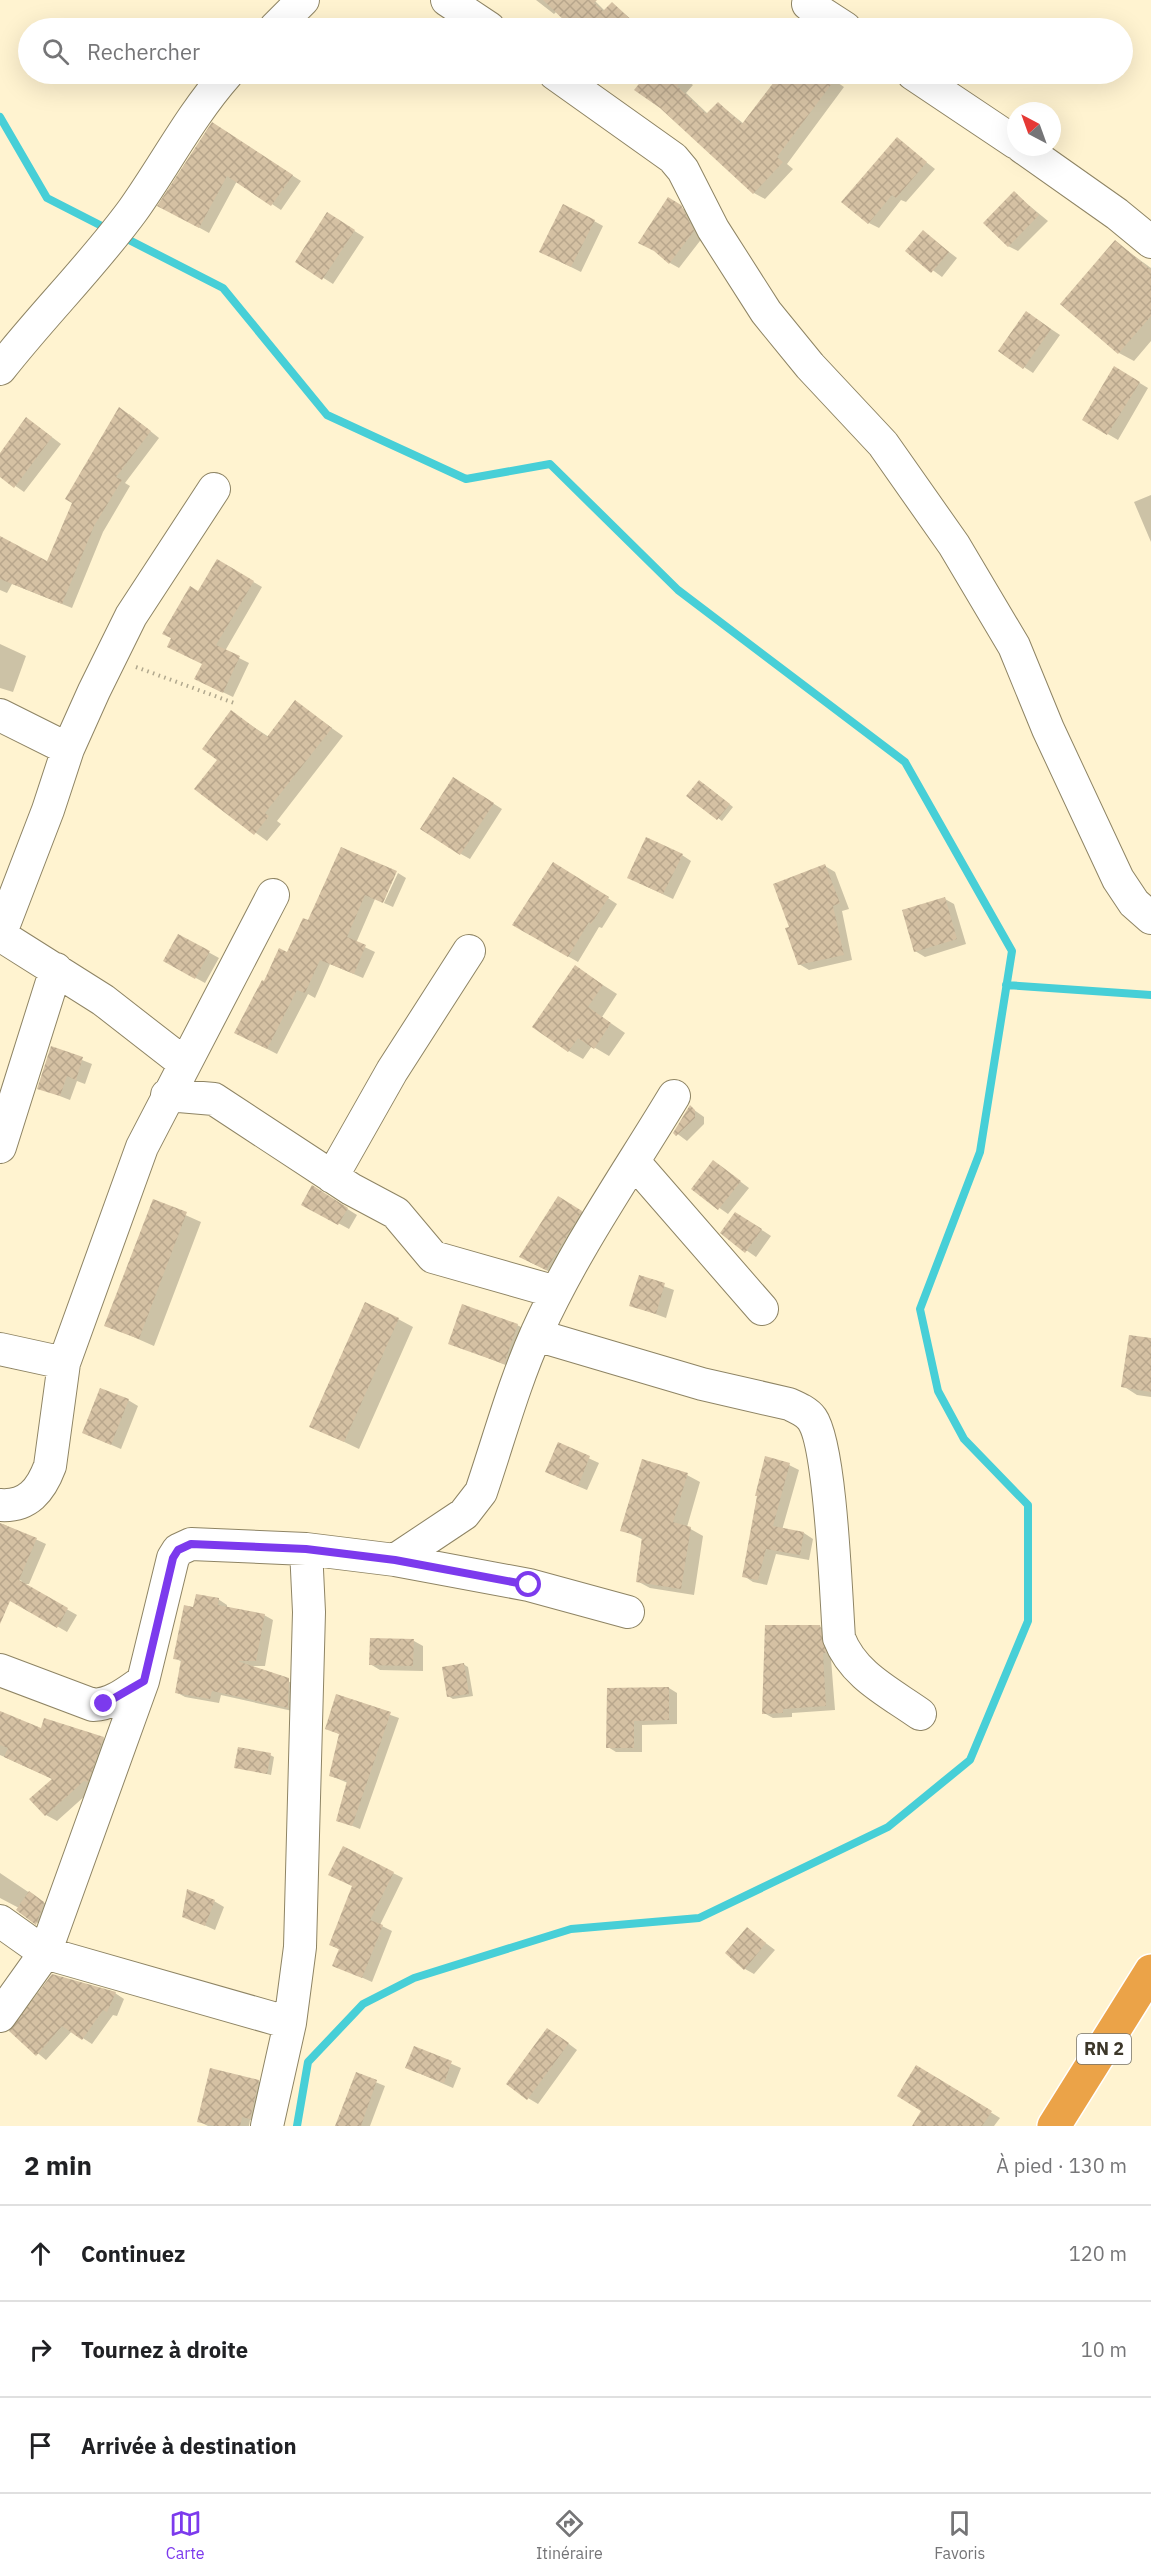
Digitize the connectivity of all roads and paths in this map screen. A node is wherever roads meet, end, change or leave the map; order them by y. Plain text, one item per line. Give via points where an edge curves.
1 (303, 0) edge
2 (447, 0) edge
3 (807, 4) dead end
4 (285, 18) edge
5 (474, 18) edge
6 (829, 18) edge
7 (219, 84) edge
8 (569, 84) edge
9 (929, 84) edge
10 (1007, 137) edge
11 (1035, 156) edge
12 (1151, 242) edge
13 (0, 369) edge
14 (214, 489) dead end
15 (110, 658) junction
16 (234, 703) dead end
17 (0, 715) edge
18 (68, 749) junction
19 (273, 895) dead end
20 (1151, 918) edge
21 (0, 935) edge
22 (469, 951) dead end
23 (56, 969) junction
24 (184, 1063) junction
25 (167, 1095) junction
26 (675, 1096) dead end
27 (0, 1147) edge
28 (634, 1162) junction
29 (332, 1177) junction
30 (556, 1292) junction
31 (762, 1310) dead end
32 (536, 1335) junction
33 (0, 1349) edge
34 (64, 1363) junction
35 (0, 1505) edge
36 (306, 1549) junction
37 (395, 1560) junction
38 (628, 1612) dead end
39 (0, 1670) edge
40 (144, 1681) junction
41 (920, 1714) dead end
42 (0, 1921) edge
43 (45, 1953) junction
44 (1151, 1971) edge
45 (0, 2016) edge
46 (290, 2023) junction
47 (267, 2126) edge
48 (1054, 2126) edge

1 - 4 street
2 - 5 street
3 - 6 street
7 - 13 street via 91,266
8 - 20 street via 673,158 766,312 883,444 954,544 1014,646 1118,879 1134,903
9 - 10 street
11 - 12 street
14 - 15 street via 137,606
15 - 16 path
15 - 18 street
17 - 18 street
18 - 21 street
19 - 24 street
21 - 23 street
22 - 29 street via 392,1071
23 - 24 street via 104,1000
23 - 27 street
24 - 25 street
25 - 29 street via 214,1099
25 - 34 street via 142,1147
26 - 28 street
28 - 30 street via 604,1204
28 - 31 street
29 - 30 street via 396,1213 433,1257
30 - 32 street
32 - 37 street via 481,1492 464,1514
32 - 41 street via 702,1384 789,1404 812,1419 824,1452 839,1638 846,1657 867,1677
33 - 34 street
34 - 35 street via 50,1466 44,1481 31,1498 20,1504
36 - 37 street
36 - 40 street via 191,1544 178,1550
36 - 46 street via 309,1612 303,1877 300,1947
37 - 38 street via 529,1585
39 - 40 street via 93,1705 117,1699
40 - 43 street
42 - 43 street
43 - 45 street
43 - 46 street
44 - 48 highway, RN 2
46 - 47 street

